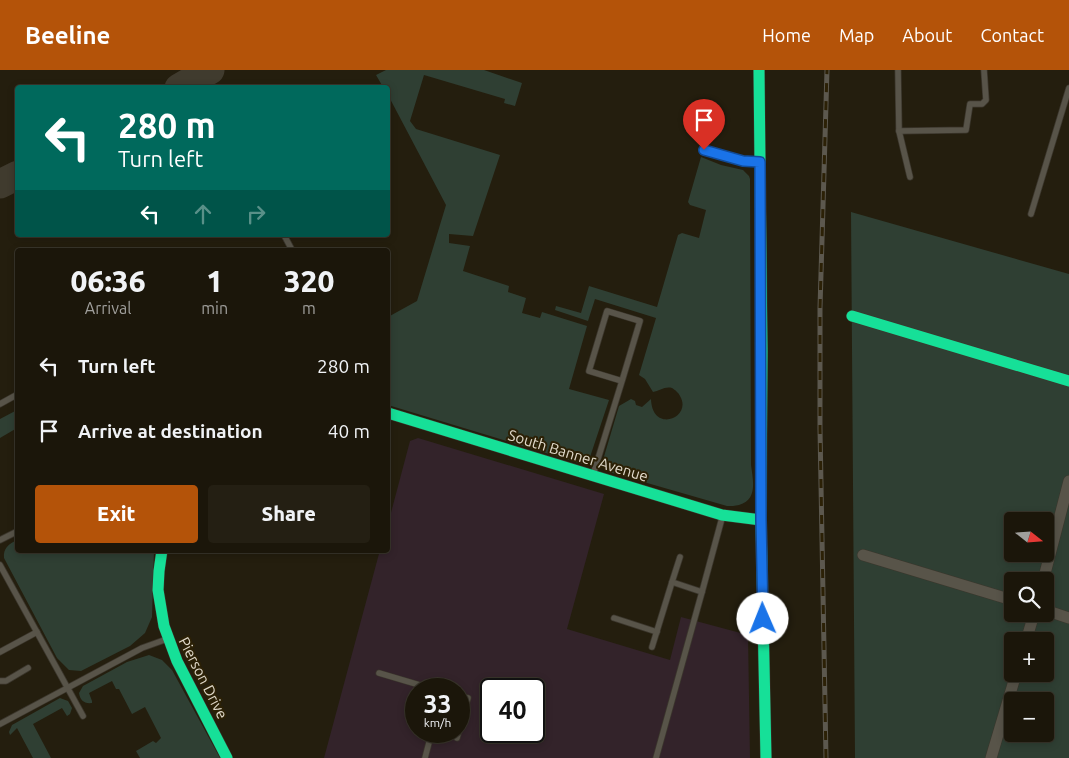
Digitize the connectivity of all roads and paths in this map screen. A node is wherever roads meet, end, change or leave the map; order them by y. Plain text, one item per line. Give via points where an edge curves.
1 (759, 70) edge
2 (898, 70) edge
3 (984, 70) edge
4 (1069, 88) edge
5 (899, 131) junction
6 (704, 150) dead end
7 (760, 162) junction
8 (910, 177) dead end
9 (1031, 214) dead end
10 (852, 316) dead end
11 (622, 381) junction
12 (1069, 381) edge
13 (15, 396) edge
14 (0, 404) edge
15 (390, 415) edge
16 (592, 477) junction
17 (1069, 481) edge
18 (722, 516) junction
19 (761, 520) junction
20 (15, 532) edge
21 (0, 540) edge
22 (162, 553) edge
23 (863, 555) dead end
24 (680, 557) dead end
25 (0, 564) edge
26 (1045, 572) edge
27 (672, 582) junction
28 (702, 592) junction
29 (1004, 598) edge
30 (1054, 613) edge
31 (614, 618) dead end
32 (1069, 618) edge
33 (37, 632) junction
34 (656, 632) junction
35 (167, 639) junction
36 (652, 647) dead end
37 (0, 652) edge
38 (28, 668) dead end
39 (378, 674) dead end
40 (0, 681) edge
41 (405, 681) edge
42 (1014, 682) edge
43 (68, 688) junction
44 (83, 716) dead end
45 (0, 724) edge
46 (429, 743) edge
47 (227, 758) edge
48 (425, 758) edge
49 (656, 758) edge
50 (766, 758) edge
51 (991, 758) edge

1 - 7 street
2 - 5 lane
3 - 5 lane via 986,100 982,104 970,104 966,130
4 - 9 lane
5 - 8 lane
6 - 7 lane via 743,161
7 - 19 street
10 - 12 street
11 - 11 lane via 640,321 608,311 589,371
11 - 16 lane
13 - 14 lane
15 - 16 street, South Banner Avenue
16 - 18 street, South Banner Avenue
17 - 26 street
18 - 19 street, South Banner Avenue
18 - 28 lane
19 - 50 street
20 - 21 lane
22 - 35 street, Pierson Drive via 158,596
23 - 29 street
24 - 27 lane
25 - 33 lane
27 - 28 lane
27 - 34 lane
28 - 49 lane
30 - 32 street
31 - 34 lane
33 - 37 lane
33 - 43 lane
34 - 36 lane
35 - 43 lane via 142,648
35 - 47 street, Pierson Drive
38 - 40 lane via 6,681
39 - 41 lane
42 - 51 street
43 - 44 lane
43 - 45 lane
46 - 48 lane

